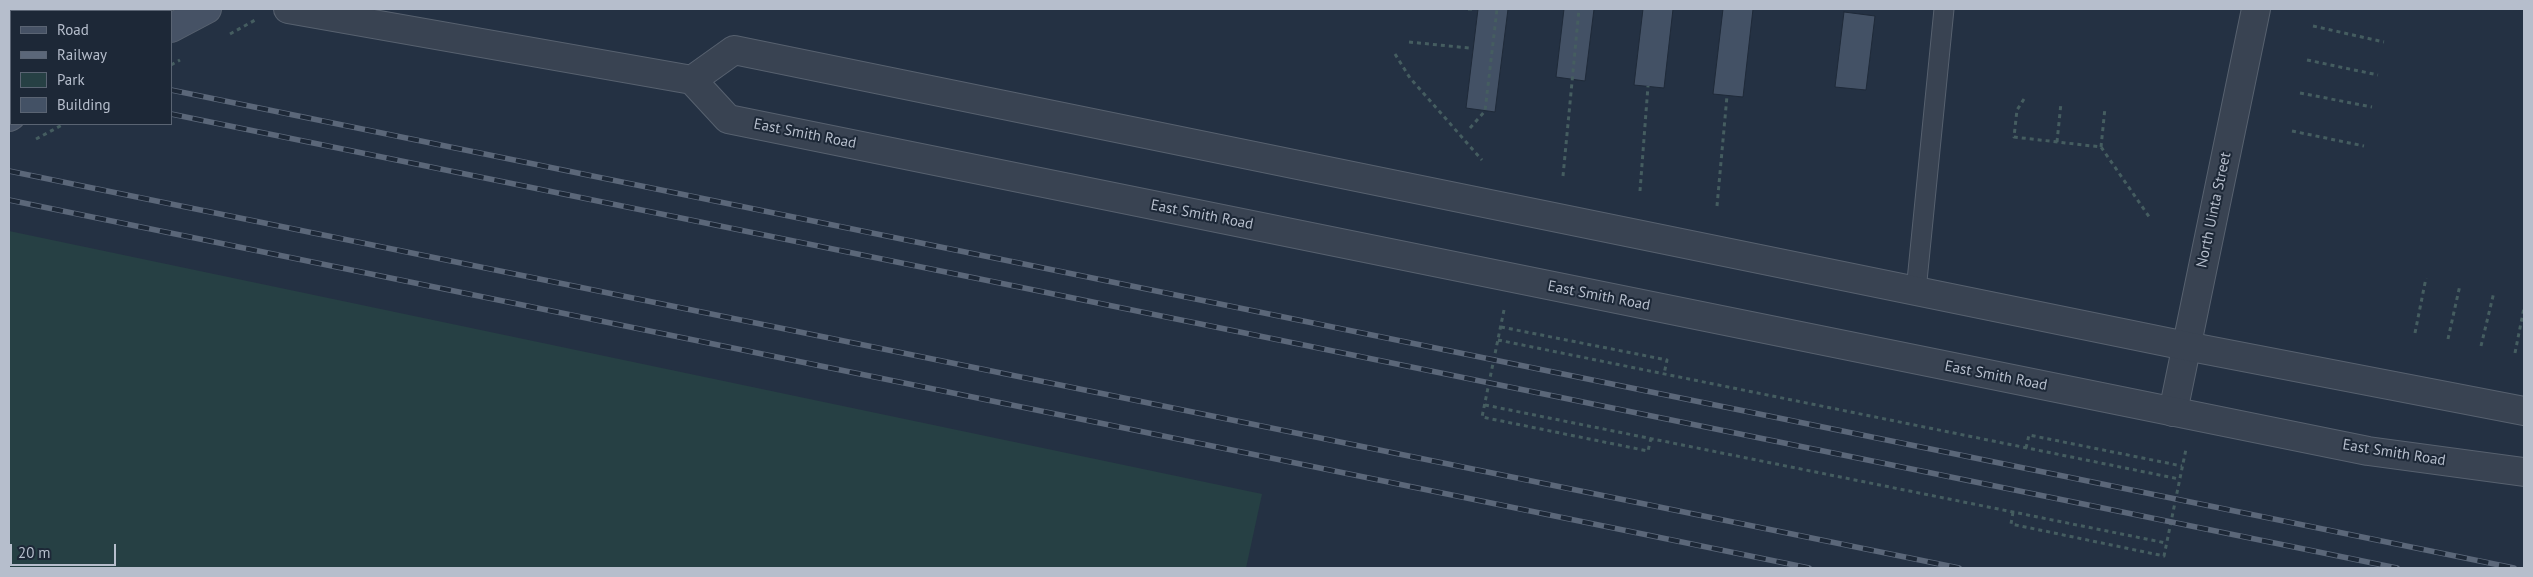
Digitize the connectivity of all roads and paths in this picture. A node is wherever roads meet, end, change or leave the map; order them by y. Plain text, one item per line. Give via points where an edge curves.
1 (207, 9) edge
2 (288, 9) edge
3 (1468, 9) edge
4 (1473, 9) edge
5 (1497, 9) edge
6 (1578, 9) edge
7 (1944, 9) edge
8 (2256, 9) edge
9 (2313, 26) dead end
10 (172, 27) edge
11 (1409, 42) dead end
12 (2384, 42) dead end
13 (1469, 48) dead end
14 (1395, 54) dead end
15 (2307, 60) dead end
16 (2378, 75) dead end
17 (692, 80) junction
18 (1648, 86) dead end
19 (2300, 93) dead end
20 (1727, 96) dead end
21 (2024, 99) dead end
22 (2061, 103) dead end
23 (2372, 107) dead end
24 (2105, 108) dead end
25 (1470, 128) dead end
26 (2292, 131) dead end
27 (2057, 142) junction
28 (2364, 146) dead end
29 (2101, 147) junction
30 (1482, 160) dead end
31 (1563, 176) dead end
32 (1640, 191) dead end
33 (1717, 206) dead end
34 (2150, 218) dead end
35 (2426, 278) dead end
36 (2460, 285) dead end
37 (1916, 291) junction
38 (2494, 292) dead end
39 (2524, 308) edge
40 (1504, 310) dead end
41 (1501, 327) junction
42 (2414, 332) dead end
43 (2448, 339) dead end
44 (1498, 340) junction
45 (2186, 346) junction
46 (2481, 346) dead end
47 (2515, 353) dead end
48 (1664, 374) junction
49 (1485, 405) junction
50 (2524, 411) edge
51 (2173, 412) junction
52 (1651, 438) junction
53 (2026, 448) junction
54 (2186, 449) dead end
55 (2182, 466) junction
56 (2524, 472) edge
57 (2179, 479) junction
58 (2013, 512) junction
59 (2166, 543) junction

1 - 10 main road
2 - 17 street
3 - 4 path
5 - 25 path via 1485,110
6 - 31 path
7 - 37 lane
8 - 45 street, North Uinta Street
9 - 12 path
11 - 13 path
14 - 30 path via 1410,78
15 - 16 path
17 - 37 street via 734,50
17 - 51 street, East Smith Road via 728,118
18 - 32 path
19 - 23 path
20 - 33 path
21 - 27 path via 2017,110 2014,136
22 - 27 path
24 - 29 path
26 - 28 path
27 - 29 path
29 - 34 path
35 - 42 path
36 - 43 path
37 - 45 street
38 - 46 path
39 - 47 path
40 - 41 path
41 - 44 path
41 - 48 path via 1667,360
44 - 48 path
44 - 49 path
45 - 50 street
45 - 51 street, North Uinta Street
48 - 53 path
49 - 52 path
49 - 52 path via 1482,418 1648,451
51 - 56 street, East Smith Road via 2368,451
52 - 58 path
53 - 55 path via 2029,435
53 - 57 path
54 - 55 path
55 - 57 path
57 - 59 path
58 - 59 path
58 - 59 path via 2011,524 2164,556

